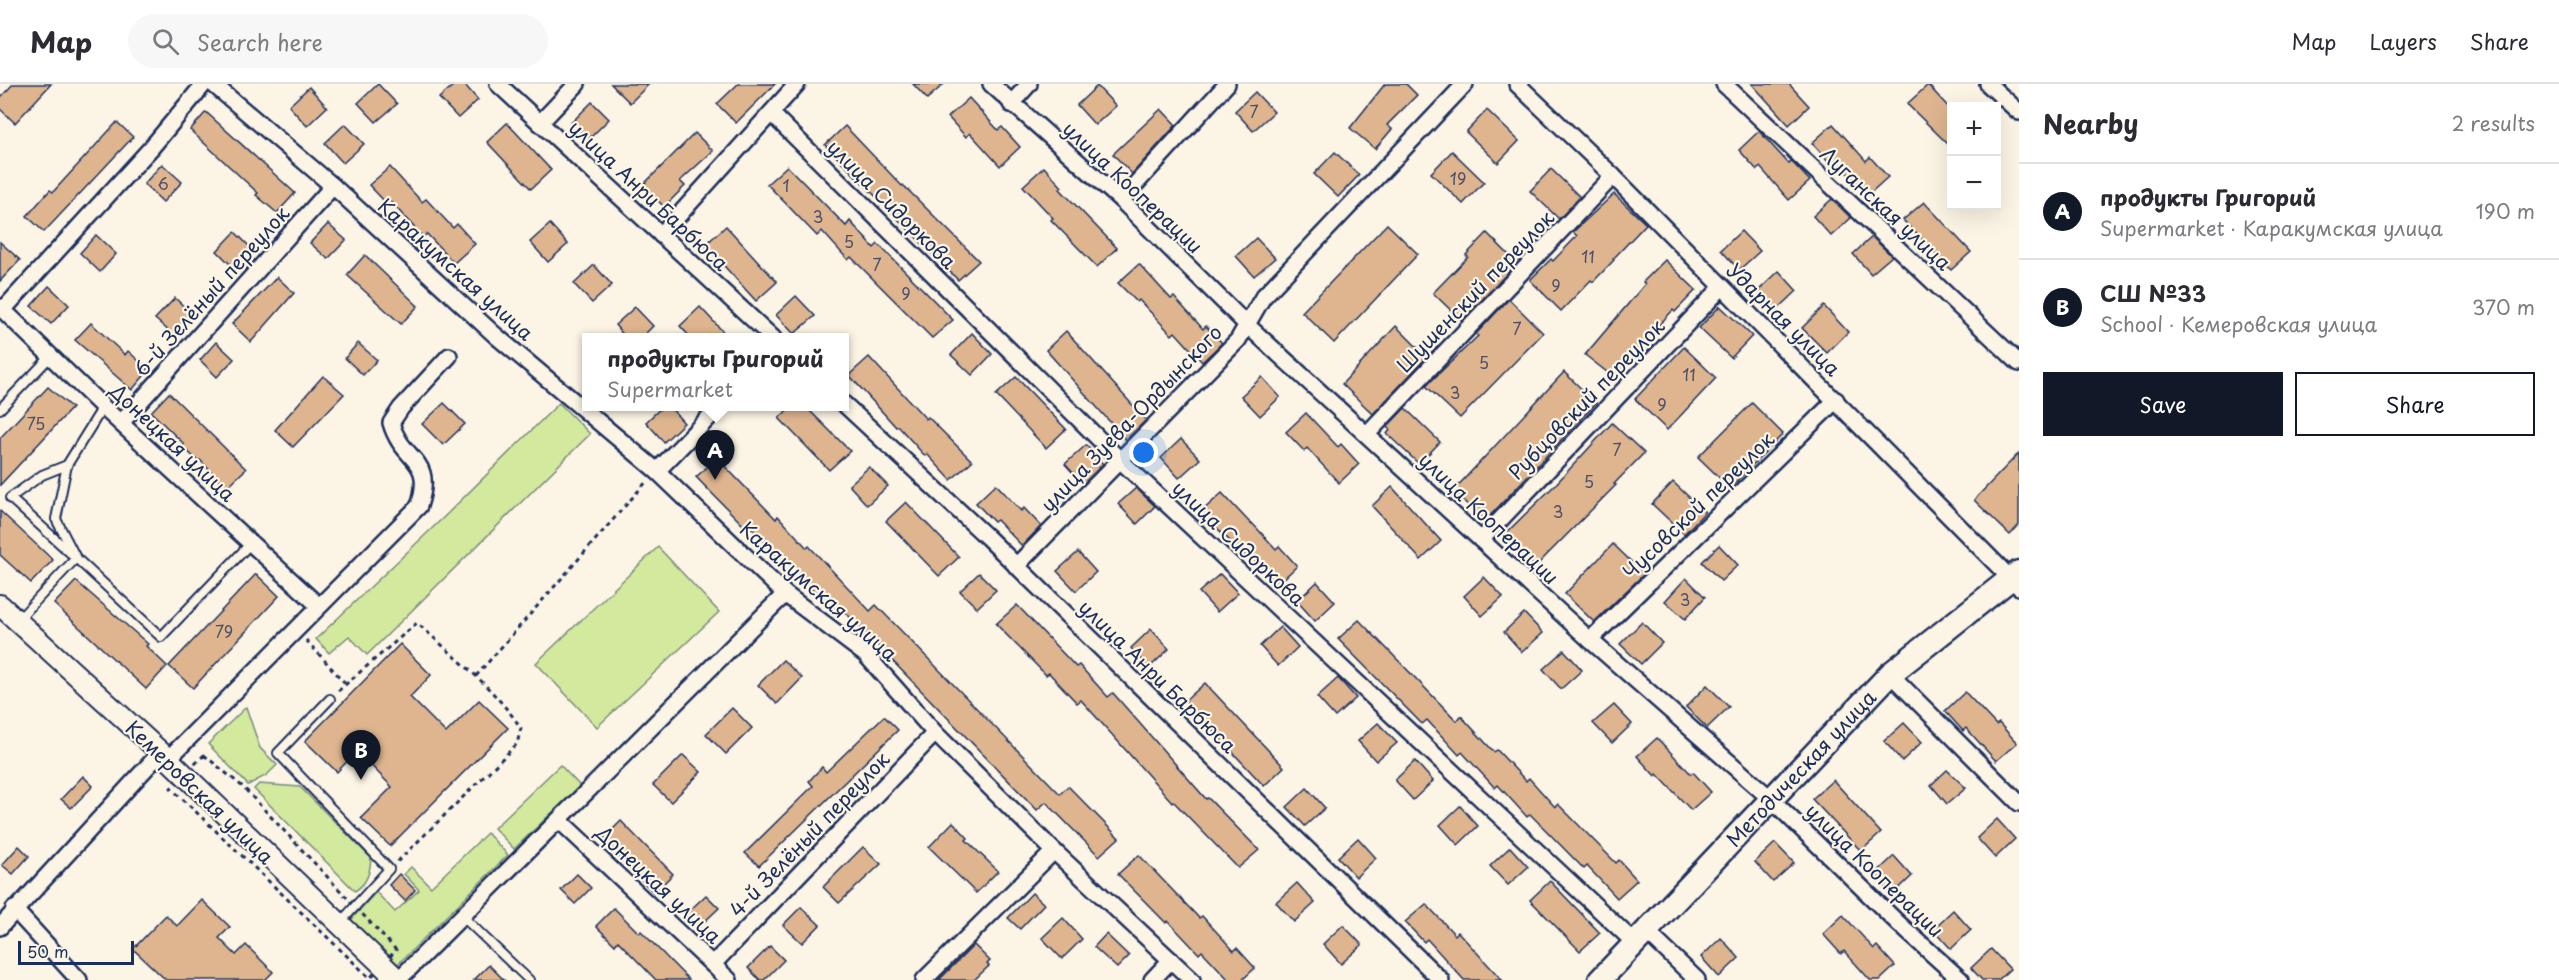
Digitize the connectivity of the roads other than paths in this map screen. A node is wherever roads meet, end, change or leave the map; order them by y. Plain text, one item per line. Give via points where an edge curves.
1 (204, 84) edge
2 (213, 84) edge
3 (498, 84) edge
4 (577, 84) edge
5 (797, 84) edge
6 (991, 84) edge
7 (1029, 84) edge
8 (1227, 84) edge
9 (1465, 84) edge
10 (1517, 84) edge
11 (1724, 84) edge
12 (1988, 84) edge
13 (1011, 104) junction
14 (2019, 112) edge
15 (771, 113) junction
16 (540, 123) junction
17 (1613, 176) junction
18 (333, 186) junction
19 (1120, 200) junction
20 (661, 235) junction
21 (1722, 287) junction
22 (2, 308) edge
23 (1246, 325) junction
24 (768, 333) edge
25 (51, 356) junction
26 (449, 356) dead end
27 (2019, 363) edge
28 (1836, 400) junction
29 (103, 407) junction
30 (582, 408) edge
31 (0, 409) edge
32 (849, 409) edge
33 (586, 411) edge
34 (715, 411) edge
35 (121, 423) junction
36 (1367, 434) junction
37 (1120, 460) junction
38 (68, 465) junction
39 (657, 471) junction
40 (1481, 540) junction
41 (251, 543) junction
42 (76, 558) junction
43 (1016, 566) junction
44 (2016, 579) edge
45 (785, 594) junction
46 (0, 605) edge
47 (319, 606) junction
48 (17, 621) junction
49 (1590, 640) junction
50 (1890, 674) junction
51 (330, 699) road end
52 (935, 733) junction
53 (164, 756) junction
54 (1771, 799) junction
55 (2019, 803) edge
56 (559, 820) junction
57 (1054, 851) junction
58 (14, 909) junction
59 (461, 915) junction
60 (339, 925) junction
61 (0, 927) edge
62 (1641, 938) junction
63 (1171, 960) junction
64 (713, 964) junction
65 (79, 980) edge
66 (398, 980) edge
67 (529, 980) edge
68 (729, 980) edge
69 (924, 980) edge
70 (1152, 980) edge
71 (1192, 980) edge
72 (1441, 980) edge
73 (1600, 980) edge
74 (1697, 980) edge
75 (1961, 980) edge

1 - 22 street via 151,148
2 - 18 street, Каракумская улица
3 - 16 street, улица Анри Барбюса
4 - 16 street
5 - 15 street
6 - 13 street, улица Кооперации
7 - 13 street
8 - 19 street
9 - 23 street, улица Зуева-Ордынского via 1263,297
10 - 17 street, Ударная улица
11 - 27 street, Луганская улица
12 - 14 street
13 - 19 street, улица Кооперации
15 - 20 street
15 - 37 street, улица Сидоркова
16 - 20 street, улица Анри Барбюса
17 - 21 street, Ударная улица
17 - 36 street, Шушенский переулок
18 - 30 street, Каракумская улица via 495,335
18 - 35 street, 6-й Зелёный переулок
19 - 23 street, улица Кооперации
20 - 24 street, улица Анри Барбюса
21 - 28 street, Ударная улица
21 - 40 street, Рубцовский переулок
22 - 25 street, Донецкая улица
23 - 36 street, улица Кооперации
23 - 37 street, улица Зуева-Ордынского via 1238,340
25 - 29 street, Донецкая улица
25 - 31 lane
26 - 47 street via 391,423 396,440 422,468 425,488 419,506
28 - 44 street, Ударная улица
28 - 49 street, Чусовской переулок
29 - 35 street, Донецкая улица
29 - 38 lane
32 - 43 street, улица Анри Барбюса
33 - 39 street, Каракумская улица
34 - 39 street
35 - 41 street, Донецкая улица
36 - 40 street, улица Кооперации
37 - 43 street, улица Зуева-Ордынского
37 - 62 street, улица Сидоркова
38 - 42 lane via 56,519
38 - 42 lane via 42,475 10,498
39 - 45 street, Каракумская улица
40 - 49 street, улица Кооперации
41 - 42 lane via 161,637
41 - 47 street, Донецкая улица
42 - 48 lane
43 - 72 street, улица Анри Барбюса
44 - 50 main road, Методическая улица
45 - 52 street, Каракумская улица via 866,655
45 - 56 street
46 - 48 street, Кемеровская улица
47 - 53 street
48 - 53 street, Кемеровская улица
49 - 54 street, улица Кооперации
50 - 54 main road, Методическая улица
50 - 55 street
51 - 60 lane via 278,753 389,869
52 - 57 street, Каракумская улица
52 - 64 street, 4-й Зелёный переулок
53 - 58 street
53 - 60 street, Кемеровская улица
54 - 62 main road, Методическая улица
54 - 75 street, улица Кооперации
56 - 59 street
56 - 64 street, Донецкая улица
57 - 63 street, Каракумская улица
57 - 69 street
58 - 61 street
58 - 65 street
59 - 66 street
59 - 67 lane
60 - 66 street, Кемеровская улица
62 - 73 main road, Методическая улица
62 - 74 street, улица Сидоркова
63 - 70 street
63 - 71 street, Каракумская улица
64 - 68 street, Донецкая улица

